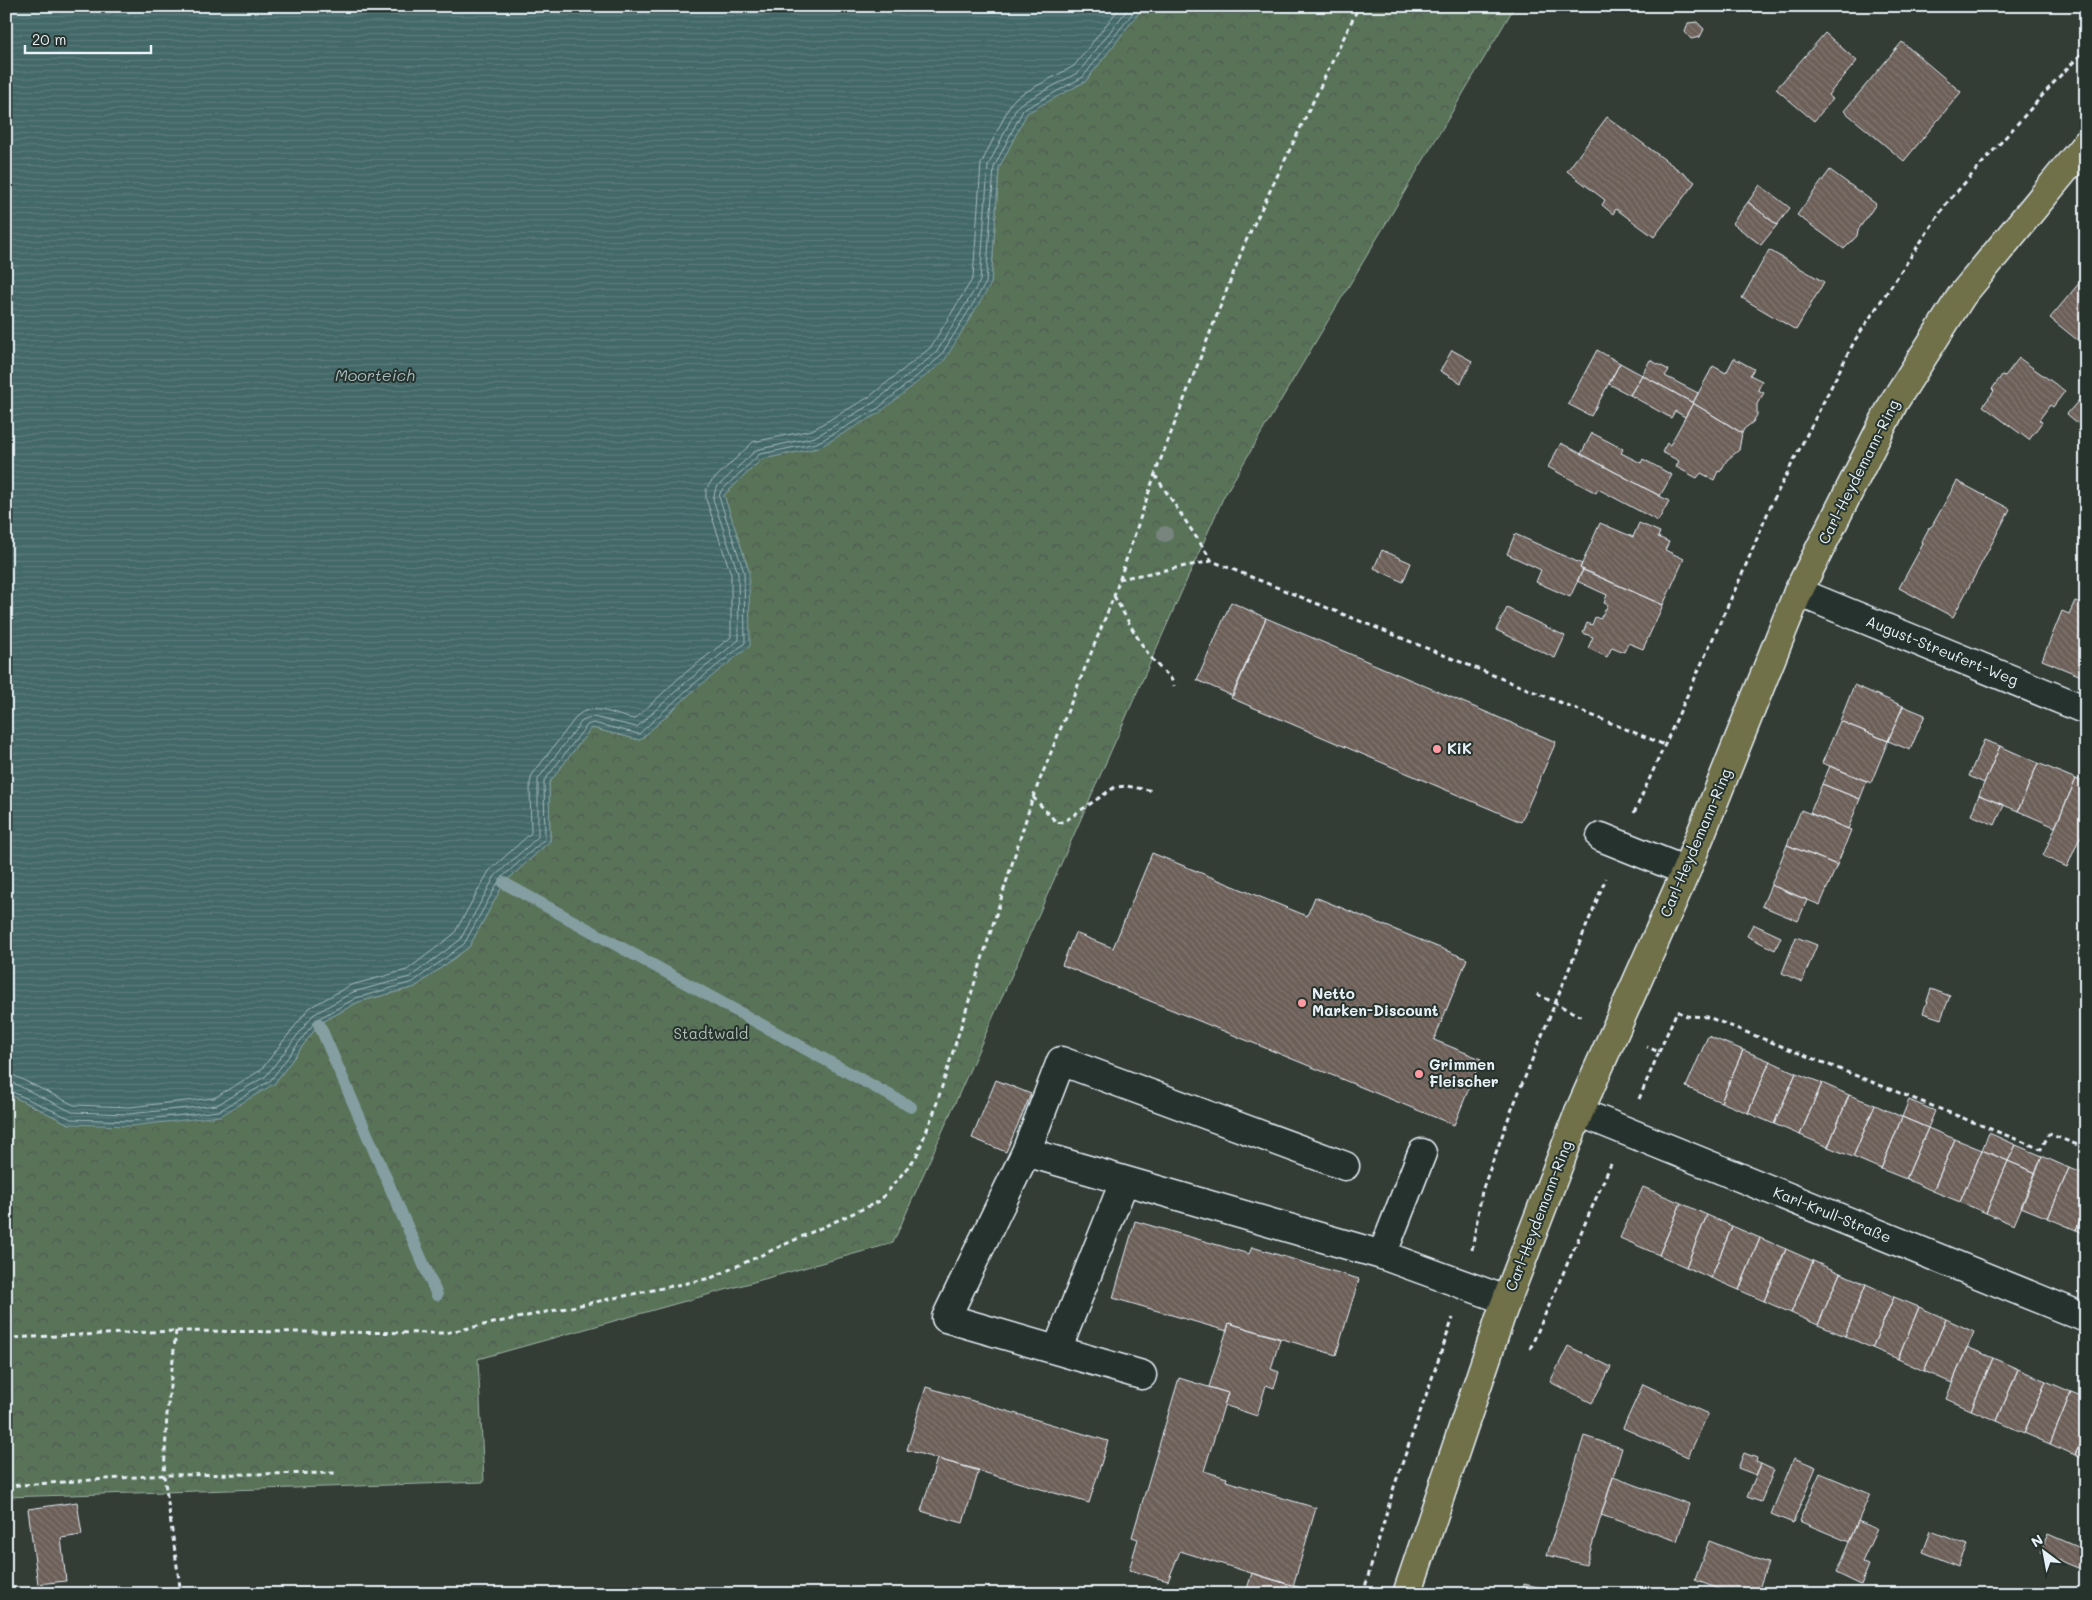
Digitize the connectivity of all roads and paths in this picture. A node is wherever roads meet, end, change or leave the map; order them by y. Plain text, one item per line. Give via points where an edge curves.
1 (1359, 6) edge
2 (2086, 49) edge
3 (2086, 144) edge
4 (1155, 474) junction
5 (1212, 561) junction
6 (1118, 579) junction
7 (1798, 592) junction
8 (1114, 596) junction
9 (1174, 686) dead end
10 (2086, 710) edge
11 (1665, 746) junction
12 (1153, 791) dead end
13 (1033, 797) junction
14 (1610, 841) junction
15 (1686, 871) junction
16 (1537, 994) dead end
17 (1556, 1004) junction
18 (1659, 1052) dead end
19 (1579, 1112) junction
20 (1625, 1131) junction
21 (2086, 1148) edge
22 (1026, 1152) junction
23 (1422, 1153) dead end
24 (1345, 1166) dead end
25 (1124, 1182) junction
26 (1382, 1255) junction
27 (1464, 1286) junction
28 (1506, 1300) junction
29 (2086, 1318) edge
30 (176, 1331) junction
31 (6, 1338) edge
32 (1057, 1350) junction
33 (1528, 1354) dead end
34 (1142, 1375) dead end
35 (338, 1473) dead end
36 (164, 1475) junction
37 (6, 1486) edge
38 (181, 1594) edge
39 (1363, 1594) edge
40 (1407, 1594) edge

1 - 4 path via 1246,243
2 - 11 path via 1946,204 1855,340 1771,505
3 - 7 main road, Carl-Heydemann-Ring via 1962,295 1894,402
4 - 5 path
4 - 6 path
5 - 6 path
5 - 11 path
6 - 8 path
7 - 10 street, August-Streufert-Weg
7 - 15 main road, Carl-Heydemann-Ring
8 - 9 path via 1141,642 1172,679
8 - 13 path
11 - 14 path
12 - 13 path via 1115,787 1057,823
13 - 30 path via 934,1112 916,1157 880,1201 710,1278 445,1333
14 - 15 street
14 - 17 path
15 - 19 main road, Carl-Heydemann-Ring
16 - 17 path
17 - 27 path via 1482,1191
18 - 21 path via 1677,1011 1687,1016 1708,1017 2041,1149 2049,1134
19 - 20 street, Karl-Krull-Straße
19 - 28 main road, Carl-Heydemann-Ring
20 - 29 street, Karl-Krull-Straße
20 - 33 path
22 - 24 street via 1061,1061
22 - 25 street
22 - 32 street via 946,1318
23 - 26 street
25 - 26 street
25 - 32 street
26 - 27 street
27 - 28 street
27 - 39 path via 1394,1487
28 - 40 main road, Carl-Heydemann-Ring
30 - 31 path
30 - 36 path
32 - 34 street
35 - 36 path
36 - 37 path
36 - 38 path

